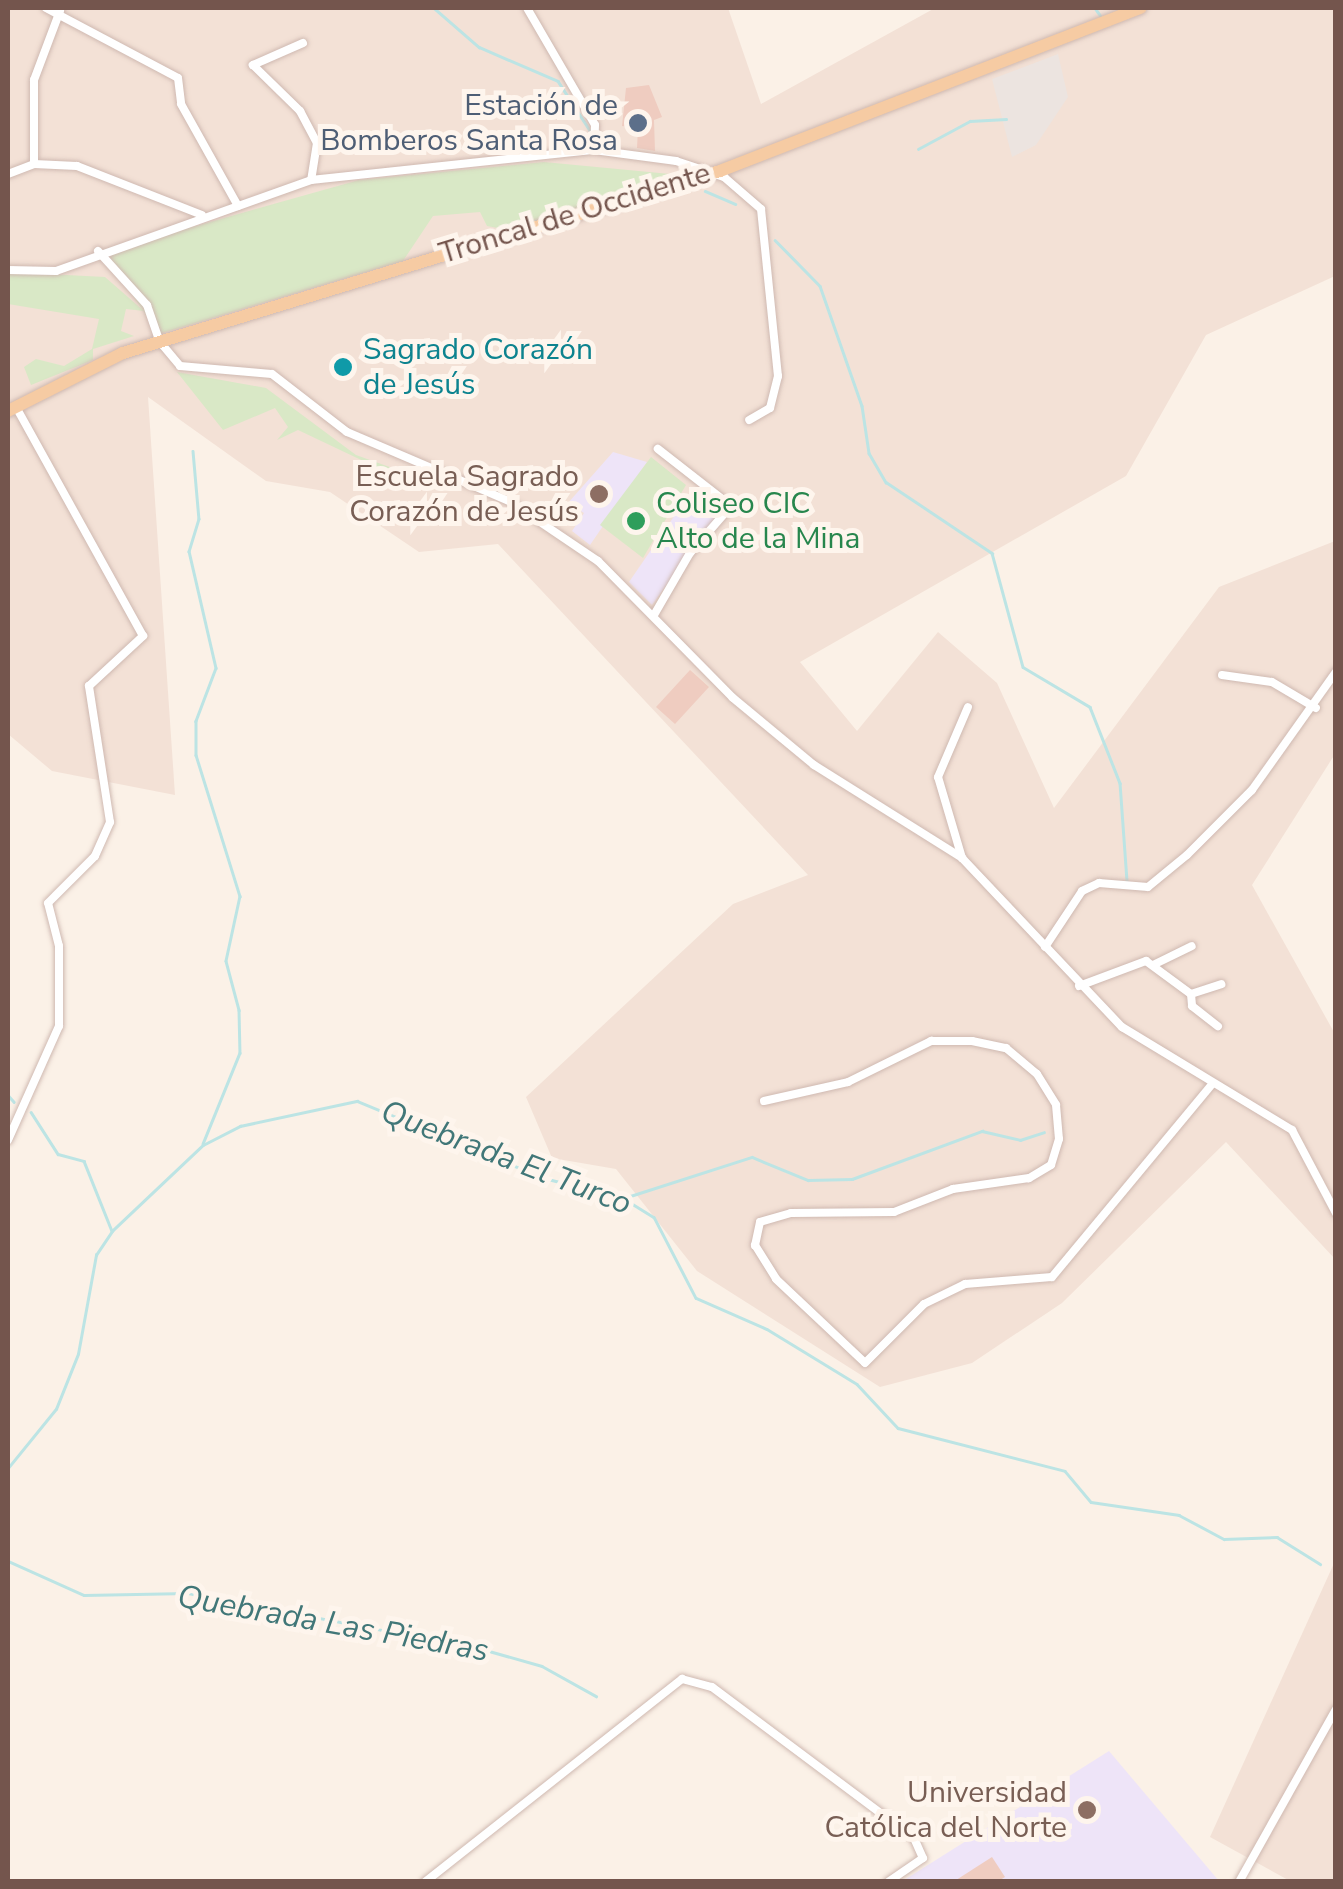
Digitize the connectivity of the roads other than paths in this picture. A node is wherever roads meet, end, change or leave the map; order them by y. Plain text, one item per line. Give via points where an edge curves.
1 (46, 8) edge
2 (527, 8) edge
3 (1141, 8) edge
4 (60, 12) junction
5 (303, 43) dead end
6 (594, 150) junction
7 (34, 164) junction
8 (8, 174) edge
9 (708, 174) junction
10 (311, 180) junction
11 (238, 206) junction
12 (202, 215) junction
13 (98, 251) junction
14 (8, 270) edge
15 (160, 342) junction
16 (12, 409) edge
17 (749, 420) dead end
18 (658, 449) dead end
19 (654, 615) junction
20 (1336, 672) edge
21 (1222, 675) dead end
22 (968, 707) dead end
23 (1316, 708) junction
24 (962, 858) junction
25 (1192, 946) dead end
26 (1046, 948) junction
27 (1152, 965) junction
28 (1221, 984) dead end
29 (1079, 986) junction
30 (1191, 994) junction
31 (1218, 1026) dead end
32 (1213, 1083) junction
33 (764, 1101) dead end
34 (8, 1140) edge
35 (1336, 1214) edge
36 (1336, 1709) edge
37 (425, 1882) edge
38 (888, 1882) edge
39 (1239, 1882) edge

1 - 4 street
2 - 6 street via 594,125
3 - 9 main road, Troncal de Occidente
4 - 7 street via 34,80
4 - 11 street via 160,64 180,89 186,116
5 - 10 street via 253,66 300,111 317,143
6 - 9 street via 676,161
6 - 10 street
7 - 8 street
7 - 12 street via 77,166
9 - 15 main road, Troncal de Occidente
9 - 17 street via 737,185 761,209 778,376 770,408
10 - 11 street
11 - 12 street
12 - 13 street
13 - 14 street via 56,272
13 - 15 street via 147,305
15 - 16 main road, Troncal de Occidente via 72,374
15 - 19 street via 180,366 272,374 367,443 526,510 598,561
16 - 34 street via 143,636 89,686 110,822 95,856 48,903 59,946 60,1026
18 - 19 street via 731,506 690,552
19 - 24 street via 732,698 814,765
20 - 23 street
21 - 23 street via 1272,682
22 - 24 street via 938,777
23 - 26 street via 1252,790 1162,878 1148,887 1099,883 1082,891
24 - 26 street
25 - 27 street
26 - 29 street
27 - 29 street via 1128,964
27 - 30 street
28 - 30 street
29 - 32 street via 1122,1027
30 - 31 street via 1192,1006
32 - 33 street via 1052,1276 964,1284 924,1304 865,1364 776,1278 755,1244 760,1222 791,1213 894,1212 953,1188 1030,1178 1052,1165 1056,1106 1006,1048 972,1041 932,1041 848,1082
32 - 35 street via 1292,1130
36 - 39 street
37 - 38 street via 682,1678 712,1688 914,1838 923,1858

